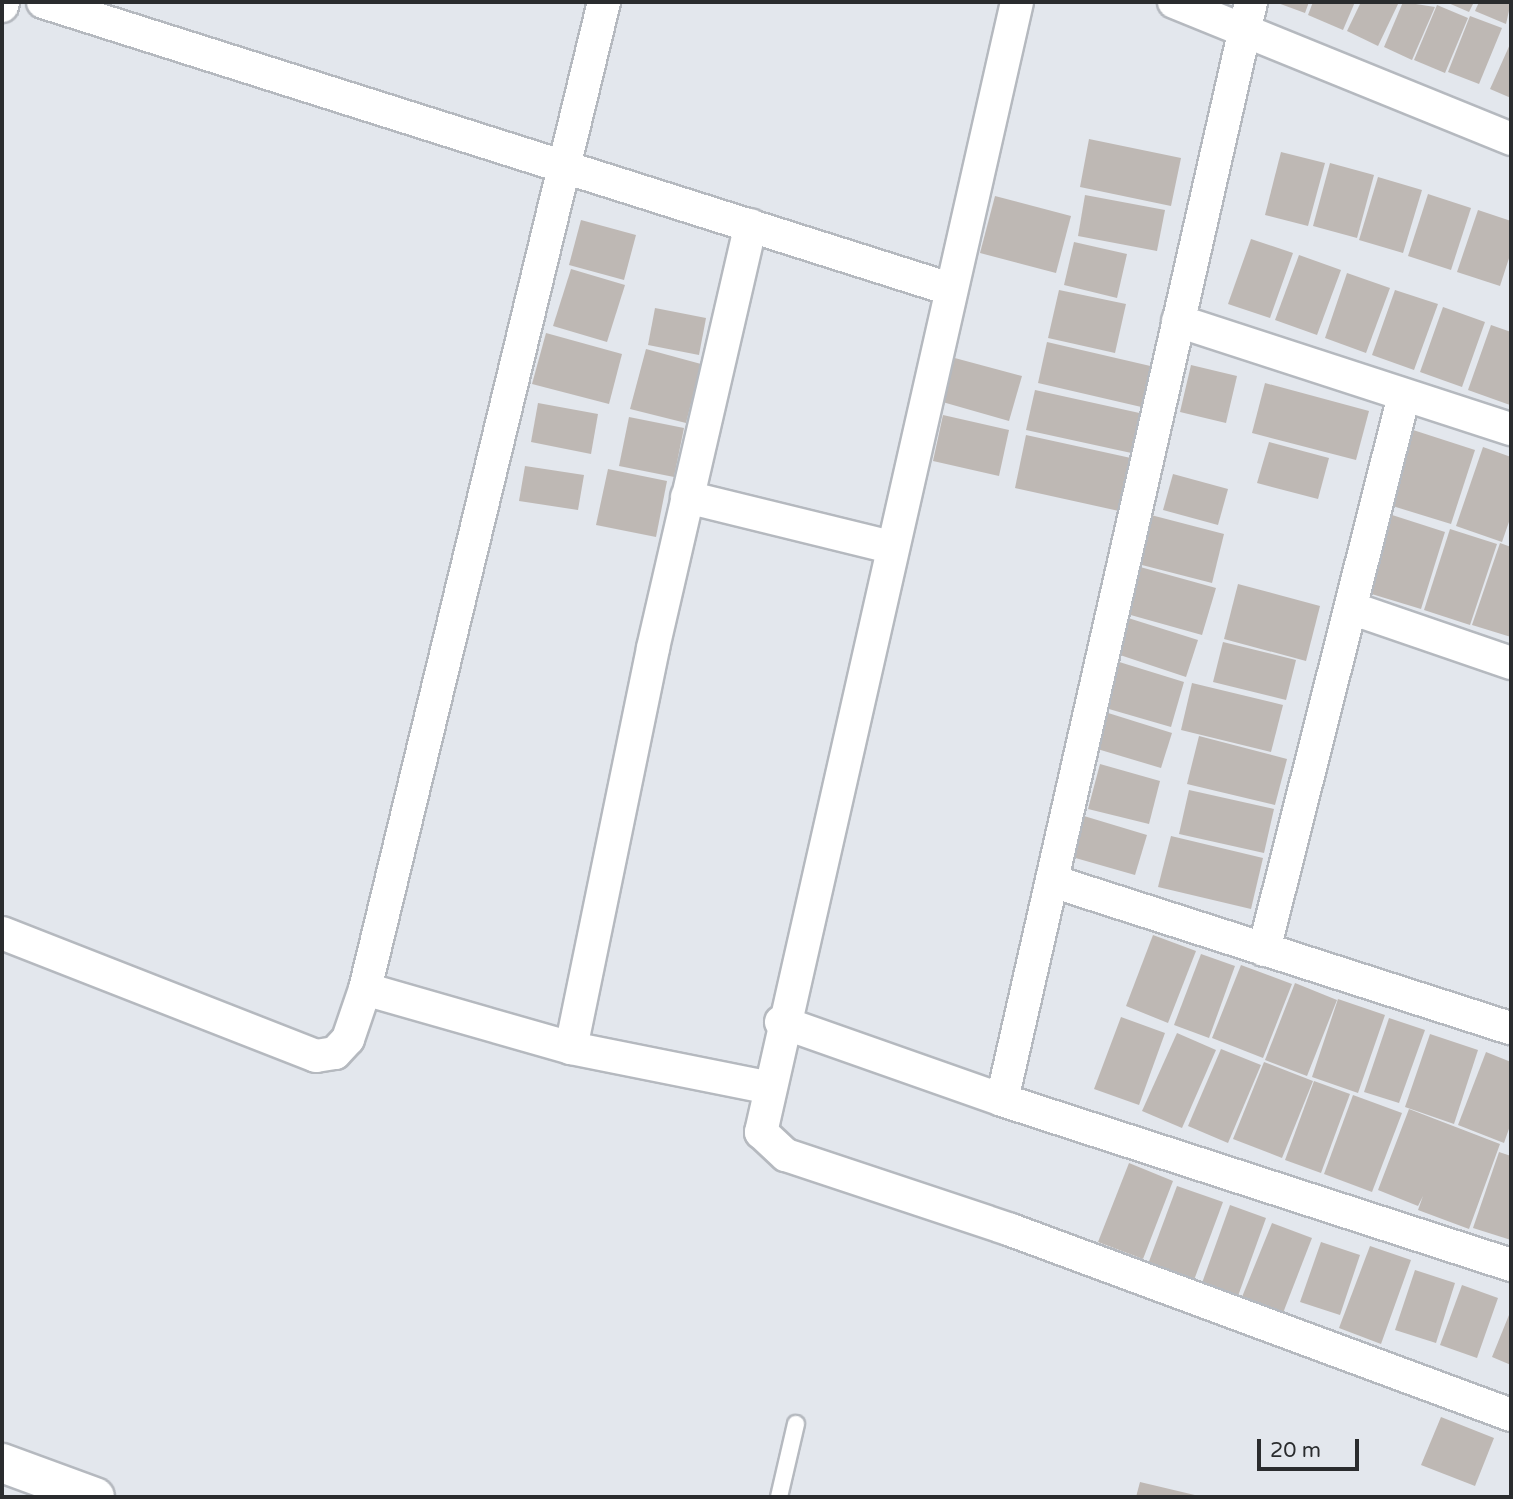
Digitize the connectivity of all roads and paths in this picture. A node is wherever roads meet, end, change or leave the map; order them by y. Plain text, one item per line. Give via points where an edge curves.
1 (44, 2) edge
2 (604, 2) edge
3 (1017, 2) edge
4 (1174, 2) edge
5 (1251, 2) edge
6 (1244, 33) junction
7 (1511, 139) edge
8 (565, 166) junction
9 (751, 225) junction
10 (950, 289) junction
11 (1178, 321) junction
12 (1404, 395) junction
13 (1511, 429) edge
14 (687, 497) junction
15 (891, 547) junction
16 (1351, 608) junction
17 (1511, 663) edge
18 (1052, 881) junction
19 (2, 933) edge
20 (1264, 950) junction
21 (365, 989) junction
22 (781, 1022) junction
23 (1511, 1028) edge
24 (571, 1048) junction
25 (766, 1087) junction
26 (1002, 1100) junction
27 (1511, 1265) edge
28 (1511, 1415) edge
29 (796, 1424) dead end
30 (2, 1462) edge
31 (95, 1497) edge
32 (779, 1497) edge

1 - 8 street
2 - 8 street
3 - 10 street
4 - 6 street
5 - 6 street
6 - 7 street
6 - 11 street
8 - 9 street
8 - 21 street
9 - 10 street
9 - 14 street
10 - 15 street
11 - 12 street
11 - 18 street
12 - 13 street
12 - 16 street
14 - 15 street
14 - 24 street
15 - 22 street
16 - 17 street
16 - 20 street
18 - 20 street
18 - 26 street
19 - 21 street via 316,1056 335,1052 348,1039
20 - 23 street
21 - 24 street
22 - 25 street
22 - 26 street
24 - 25 street
25 - 28 street via 761,1132 786,1155 1011,1230
26 - 27 street
29 - 32 lane
30 - 31 highway

